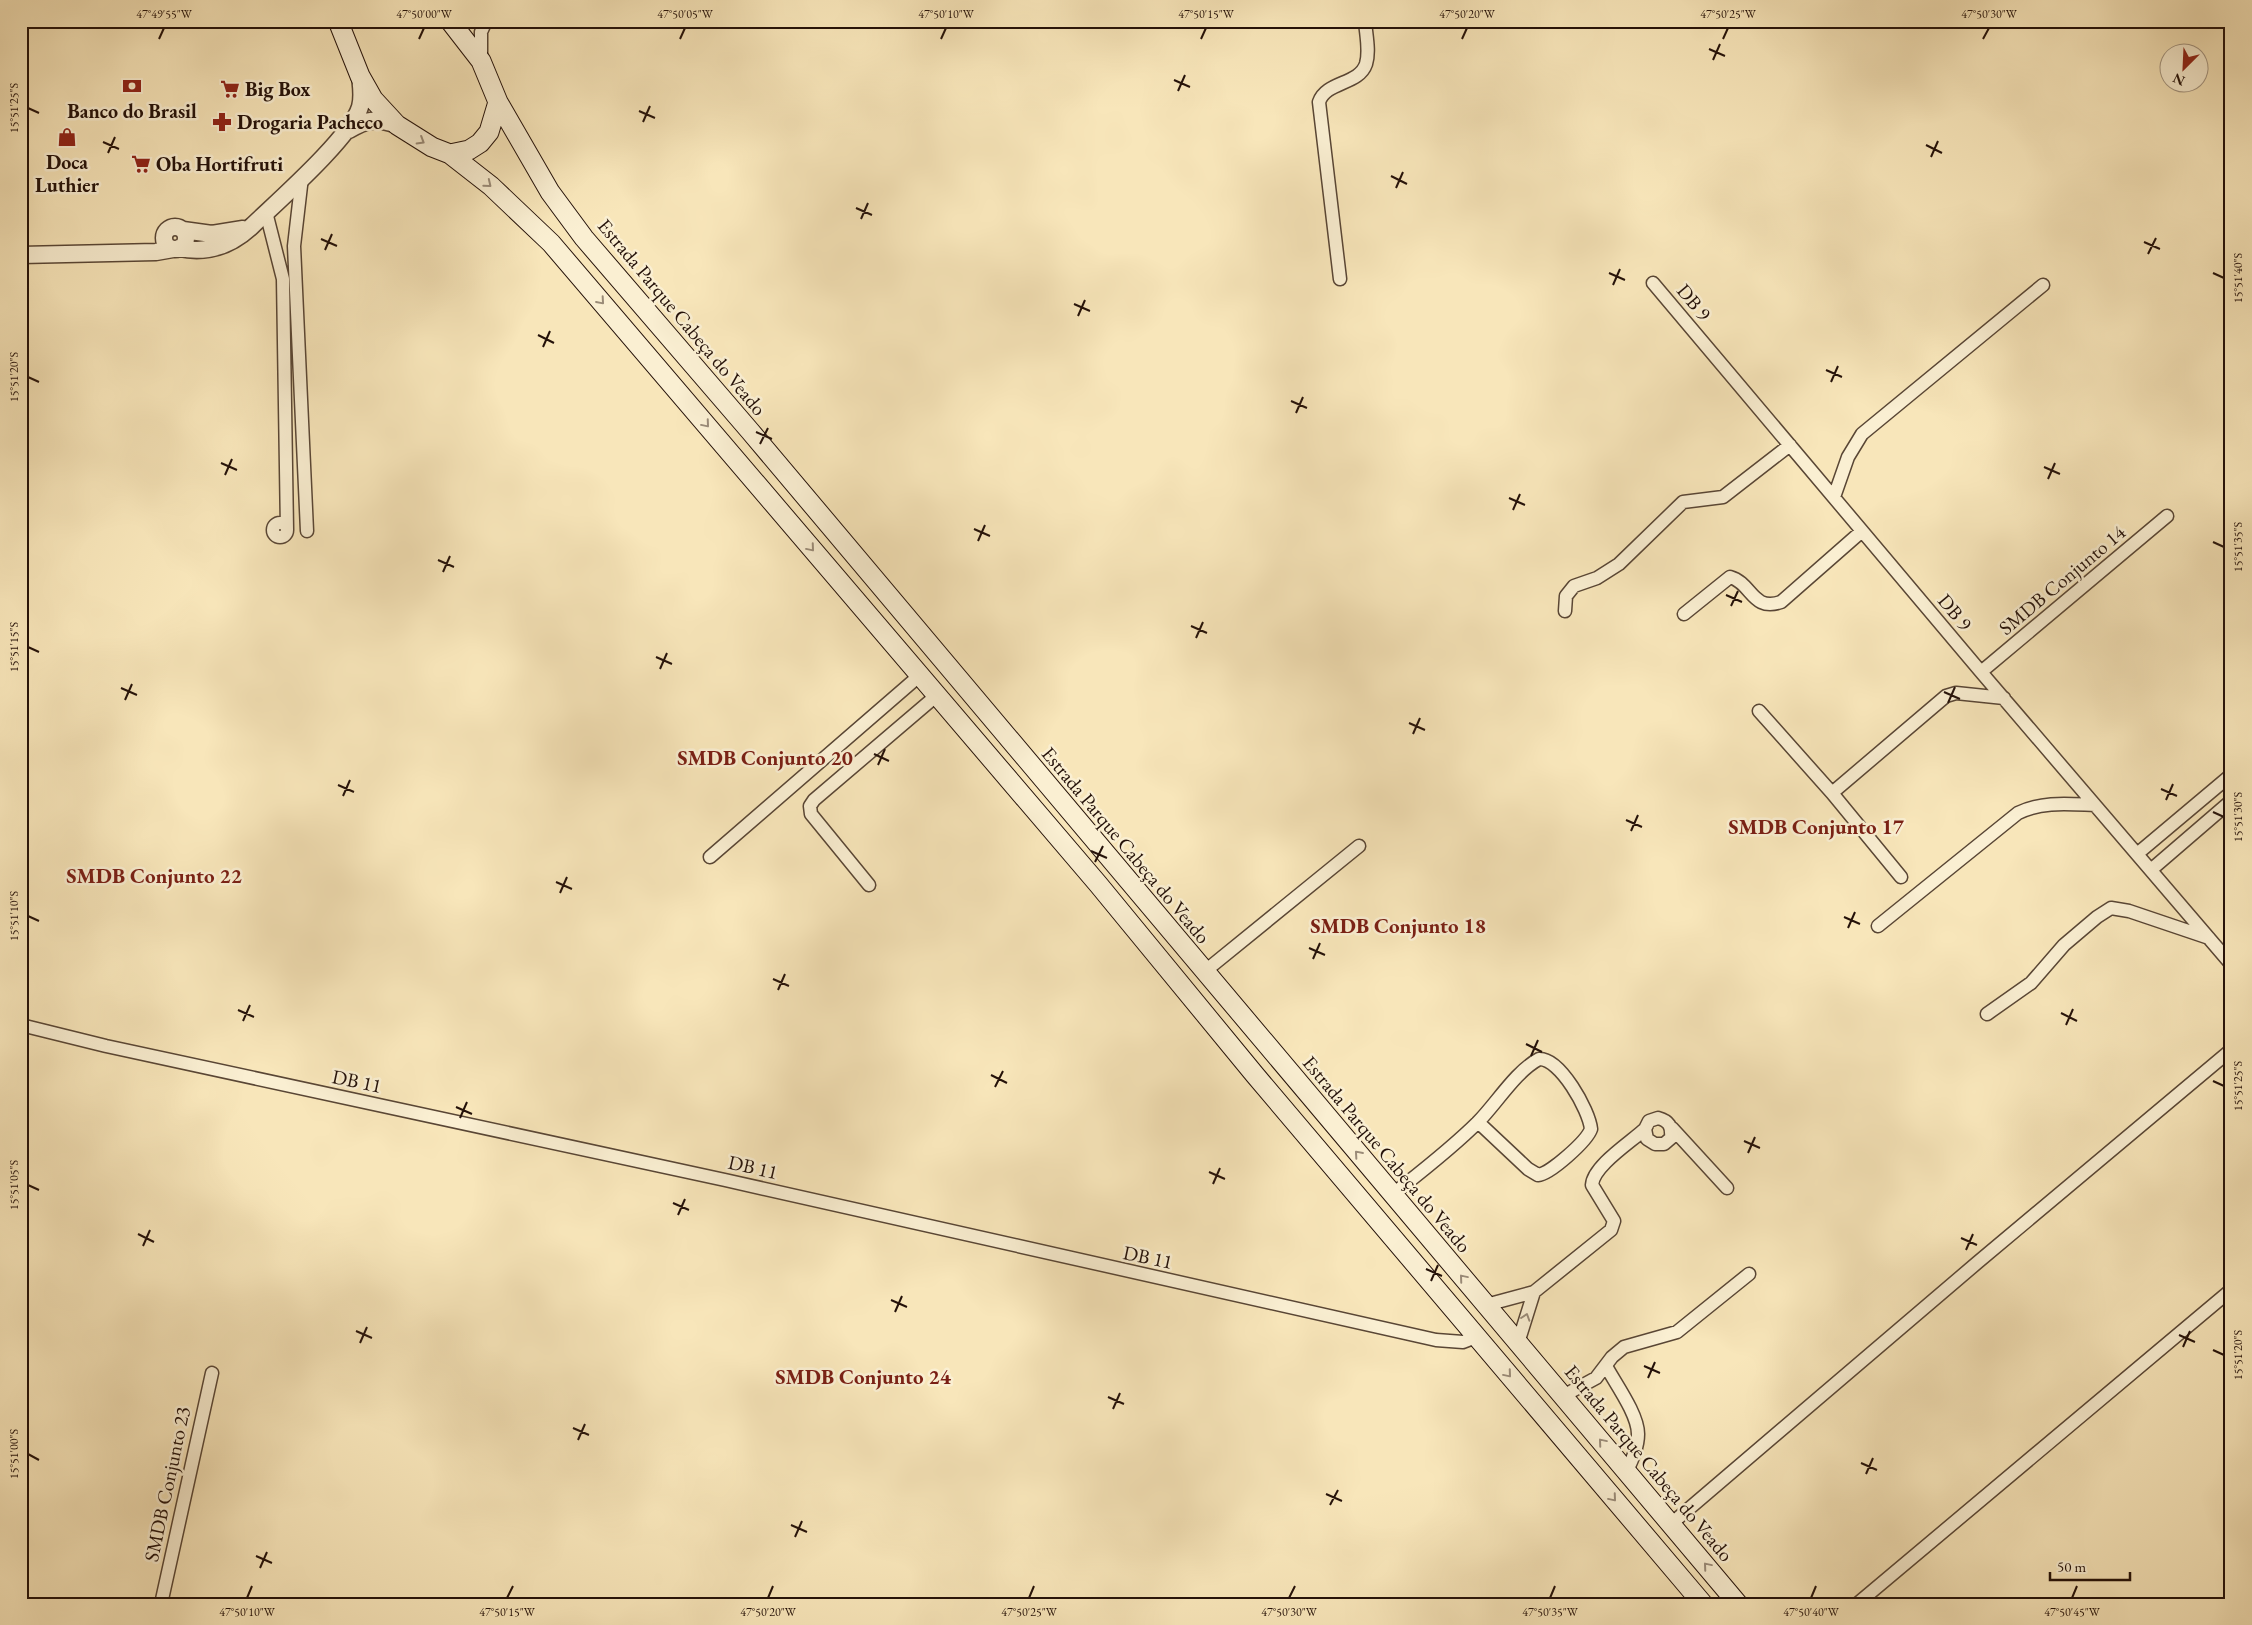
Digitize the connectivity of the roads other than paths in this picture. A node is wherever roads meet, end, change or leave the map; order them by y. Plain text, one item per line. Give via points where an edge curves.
1 (450, 21) edge
2 (486, 21) edge
3 (1365, 21) edge
4 (1792, 21) edge
5 (1800, 21) edge
6 (343, 25) edge
7 (481, 61) junction
8 (360, 76) junction
9 (498, 102) junction
10 (397, 125) junction
11 (347, 131) junction
12 (450, 154) junction
13 (302, 177) junction
14 (266, 212) junction
15 (252, 226) junction
16 (183, 230) junction
17 (164, 234) junction
18 (176, 249) junction
19 (123, 252) junction
20 (21, 255) edge
21 (1340, 279) dead end
22 (1653, 283) dead end
23 (2044, 285) dead end
24 (1790, 445) junction
25 (1834, 497) junction
26 (288, 510) junction
27 (2166, 516) dead end
28 (308, 531) dead end
29 (1862, 531) junction
30 (1565, 611) dead end
31 (1684, 614) dead end
32 (1981, 672) junction
33 (919, 676) junction
34 (936, 696) junction
35 (2004, 698) junction
36 (1759, 710) dead end
37 (2231, 775) edge
38 (1832, 793) junction
39 (2231, 801) edge
40 (2095, 805) junction
41 (1359, 846) dead end
42 (2137, 854) junction
43 (710, 857) dead end
44 (2152, 869) junction
45 (1901, 877) dead end
46 (869, 885) dead end
47 (1878, 926) dead end
48 (2210, 938) junction
49 (2231, 964) edge
50 (1204, 972) junction
51 (1987, 1014) dead end
52 (21, 1025) edge
53 (2231, 1050) edge
54 (1478, 1122) junction
55 (1672, 1128) junction
56 (1645, 1130) junction
57 (1374, 1172) junction
58 (1727, 1188) dead end
59 (1351, 1189) junction
60 (1393, 1194) junction
61 (1749, 1274) dead end
62 (2231, 1290) edge
63 (1534, 1292) junction
64 (1486, 1305) junction
65 (1476, 1337) junction
66 (1518, 1342) junction
67 (1606, 1366) junction
68 (212, 1373) dead end
69 (1563, 1396) junction
70 (1627, 1471) junction
71 (1654, 1503) junction
72 (1632, 1521) junction
73 (1671, 1524) junction
74 (161, 1604) edge
75 (1703, 1604) edge
76 (1738, 1604) edge
77 (1857, 1604) edge

1 - 7 main road, Estrada Parque Cabeça do Veado
2 - 7 street via 481,32
3 - 21 street via 1367,58 1363,71 1324,93 1319,102
4 - 5 street
6 - 8 main road
7 - 9 main road, Estrada Parque Cabeça do Veado
8 - 10 main road via 372,99
8 - 11 street via 361,107
9 - 12 main road via 489,132 480,143 469,150
9 - 50 main road, Estrada Parque Cabeça do Veado via 550,192 584,238
10 - 11 street via 384,120 368,120
10 -> 12 main road
11 - 13 street
12 -> 33 main road via 491,186 551,243
13 - 14 street
13 - 28 street via 294,246
14 - 15 street
14 - 26 street via 283,279
15 - 16 street via 226,234
15 - 18 street via 242,236 218,248
16 - 17 street via 172,227
16 - 18 street via 186,241
17 - 18 street via 166,245
17 - 19 street
18 - 19 street
19 - 20 street
22 - 24 street, DB 9
23 - 25 street via 1862,434 1848,457
24 - 25 street, DB 9
24 - 30 street via 1723,497 1682,502 1619,564 1597,578 1574,586 1566,596
25 - 29 street, DB 9
26 - 26 street via 287,530 284,536 277,537 274,527
27 - 32 street, SMDB Conjunto 14
29 - 31 street via 1781,602 1772,605 1761,603 1739,580 1730,577
29 - 32 street, DB 9
32 - 35 street, DB 9
33 - 34 main road
33 - 43 street
34 - 46 street via 810,806 811,814
34 - 59 main road via 1098,884
35 - 38 street via 1962,693 1946,696
35 - 40 street, DB 9
36 - 38 street
37 - 42 street
38 - 45 street
39 - 44 street
40 - 42 street, DB 9
40 - 47 street via 2053,803 2018,814
41 - 50 street
42 - 44 street, DB 9
44 - 48 street, DB 9
48 - 49 street, DB 9
48 - 51 street via 2111,908 2064,945 2030,983
57 -> 50 main road, Estrada Parque Cabeça do Veado
52 - 65 street, DB 11 via 1436,1340 1463,1342
53 - 73 street
54 - 54 street via 1533,1062 1544,1058 1557,1066 1570,1084 1591,1129 1585,1140 1548,1172 1538,1175
54 - 60 street
55 - 56 street via 1667,1120 1658,1118 1649,1121
55 - 56 street via 1671,1138 1664,1144 1655,1144 1647,1139
55 - 58 street
56 - 63 street via 1600,1168 1592,1179 1592,1185 1614,1221 1611,1230
57 - 59 main road
57 - 60 main road, Estrada Parque Cabeça do Veado
59 - 65 main road
64 -> 60 main road, Estrada Parque Cabeça do Veado
61 - 67 street via 1677,1332 1624,1347
62 - 77 street
63 - 64 street
66 -> 63 street
64 - 66 main road, Estrada Parque Cabeça do Veado
65 -> 72 main road
66 - 69 main road, Estrada Parque Cabeça do Veado
67 - 69 street via 1590,1383
67 - 70 street via 1638,1431
68 - 74 street, SMDB Conjunto 23
70 -> 69 main road, Estrada Parque Cabeça do Veado
70 - 71 main road, Estrada Parque Cabeça do Veado
71 - 72 main road
71 - 73 main road, Estrada Parque Cabeça do Veado
72 - 75 main road
76 -> 73 main road, Estrada Parque Cabeça do Veado

